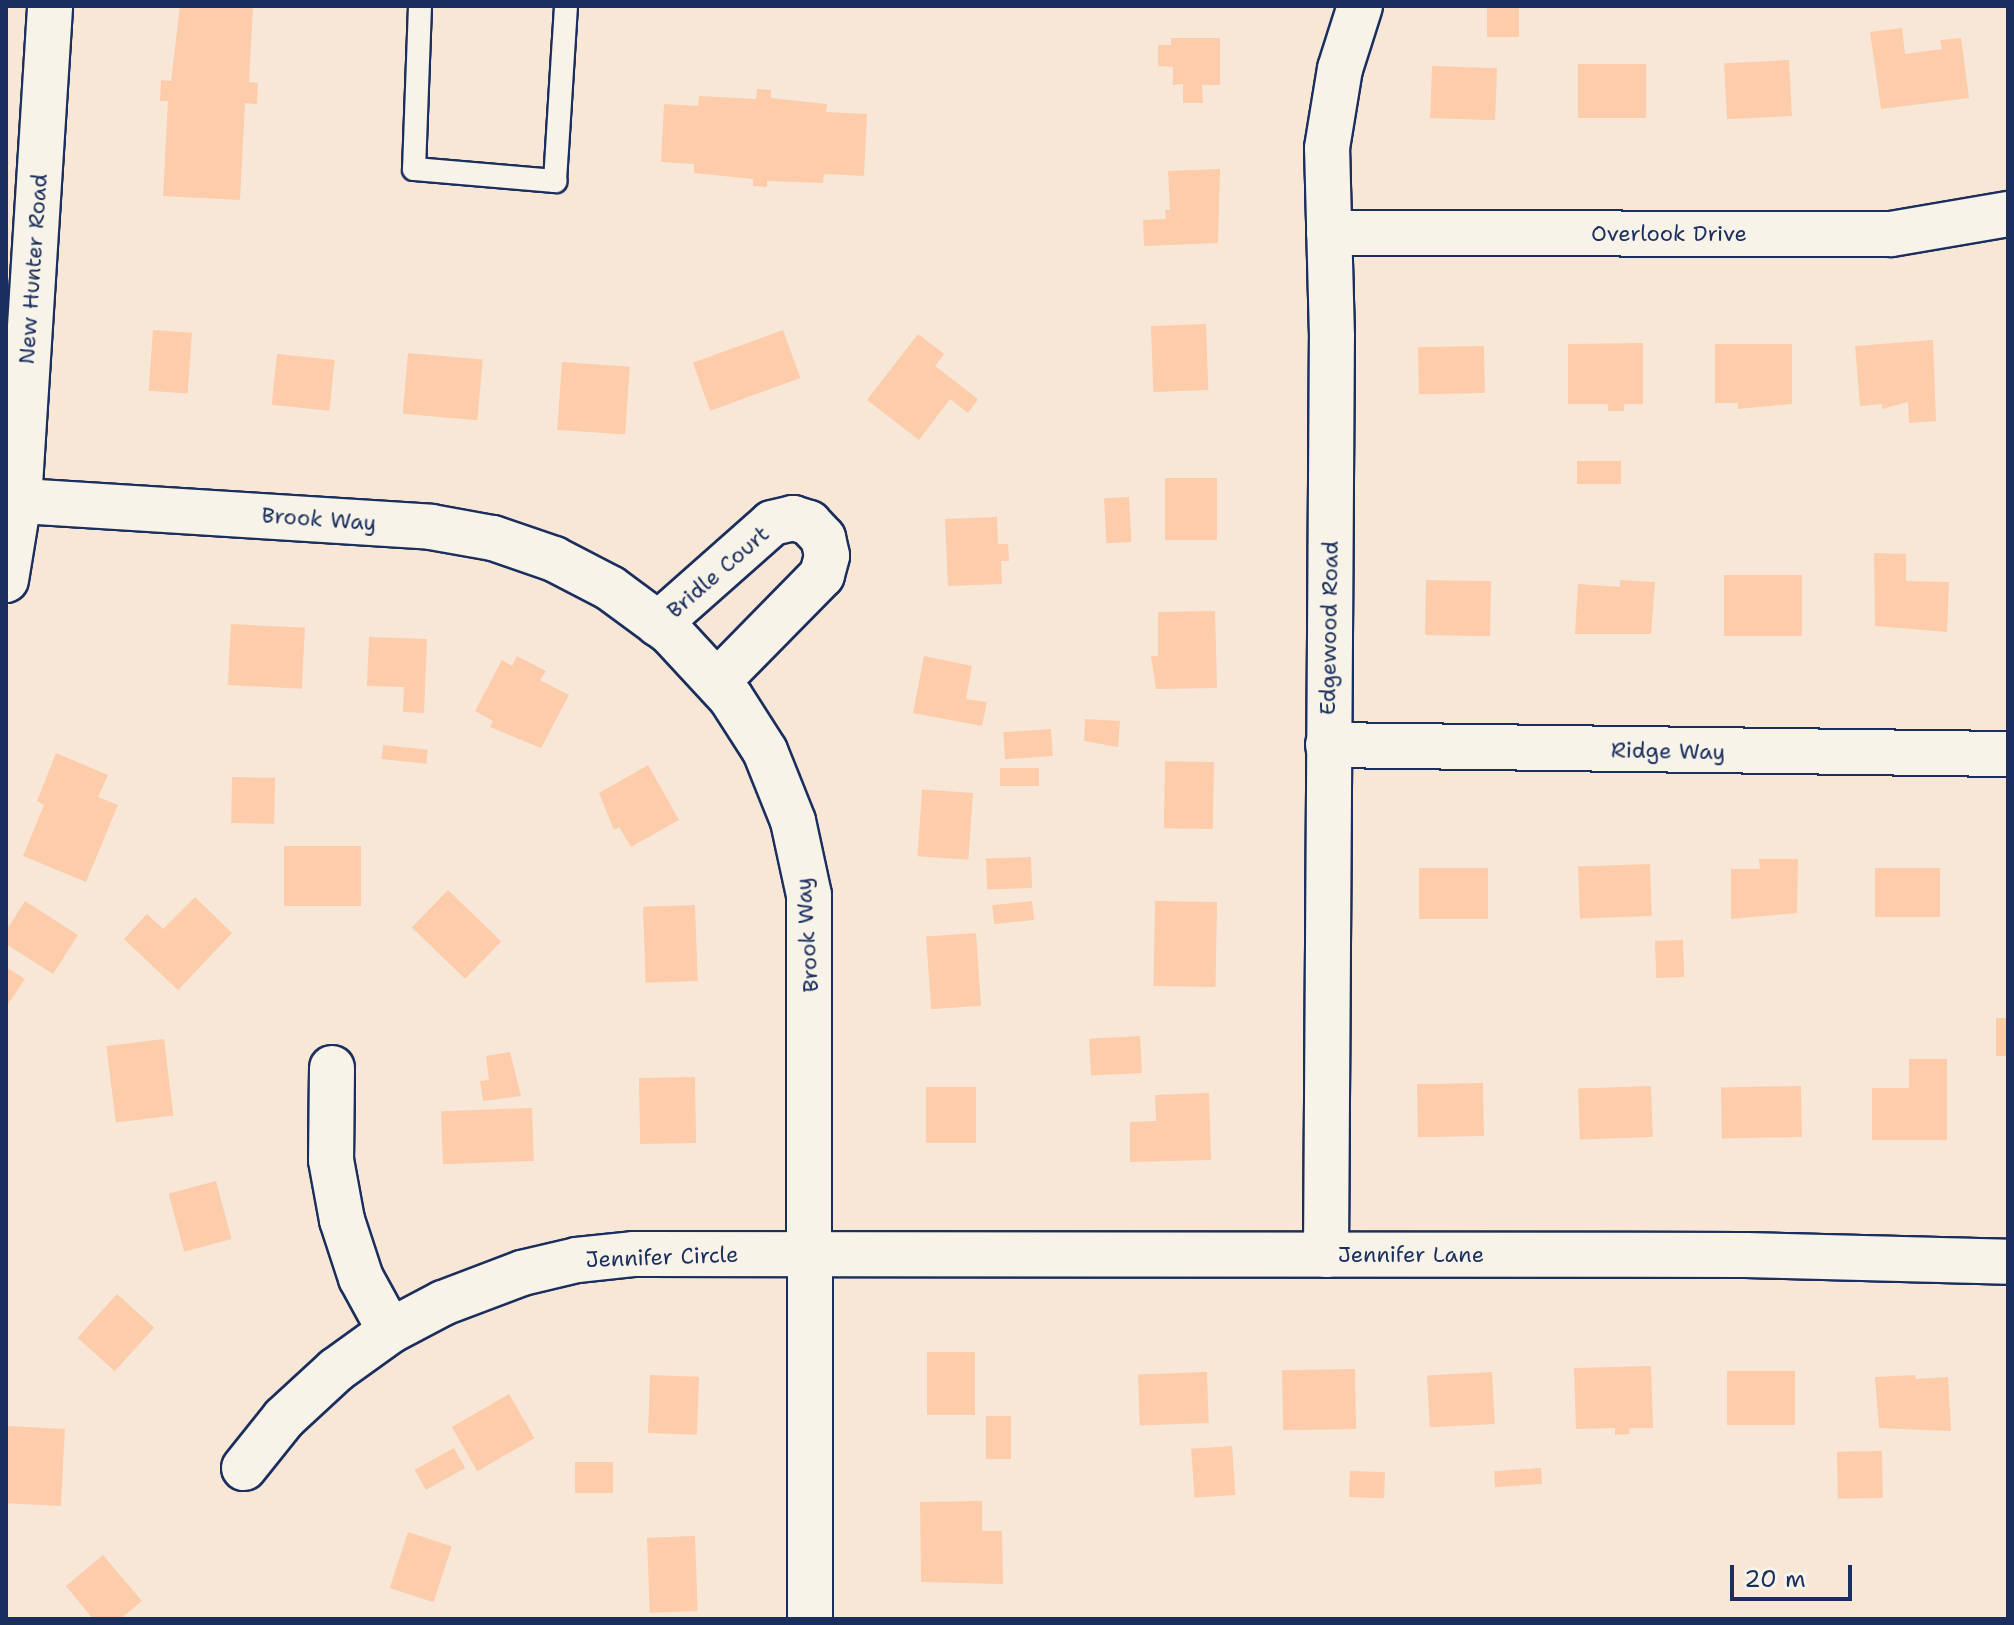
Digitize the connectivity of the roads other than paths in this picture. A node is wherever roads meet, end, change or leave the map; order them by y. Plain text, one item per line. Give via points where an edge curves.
1 (50, 6) edge
2 (420, 6) edge
3 (566, 6) edge
4 (1360, 6) edge
5 (2008, 214) edge
6 (1329, 233) junction
7 (13, 501) edge
8 (6, 580) edge
9 (658, 624) junction
10 (718, 681) junction
11 (1328, 745) junction
12 (2008, 754) edge
13 (332, 1068) dead end
14 (813, 1254) junction
15 (1326, 1255) junction
16 (2008, 1262) edge
17 (390, 1331) junction
18 (244, 1468) dead end
19 (810, 1619) edge

1 - 7 street, New Hunter Road
2 - 3 lane via 414,169 555,181
4 - 6 street, Edgewood Road via 1340,69 1327,148
5 - 6 street, Overlook Drive via 1891,234
6 - 11 street, Edgewood Road
7 - 8 street, New Hunter Road
7 - 9 street, Brook Way via 431,527 493,538 554,559 610,588
9 - 10 street, Brook Way
9 - 10 street, Bridle Court via 772,523 793,518 809,523 823,538 827,556 822,575
10 - 14 street, Brook Way via 765,751 793,821 809,895
11 - 12 street, Ridge Way
11 - 15 street, Edgewood Road
13 - 17 street via 331,1160 342,1220 361,1278
14 - 15 street, Jennifer Lane
14 - 17 street, Jennifer Circle via 633,1254 577,1260 522,1273 443,1303
14 - 19 street, Brook Way
15 - 16 street, Jennifer Lane via 1746,1255
17 - 18 street, Jennifer Circle via 336,1370 284,1418

